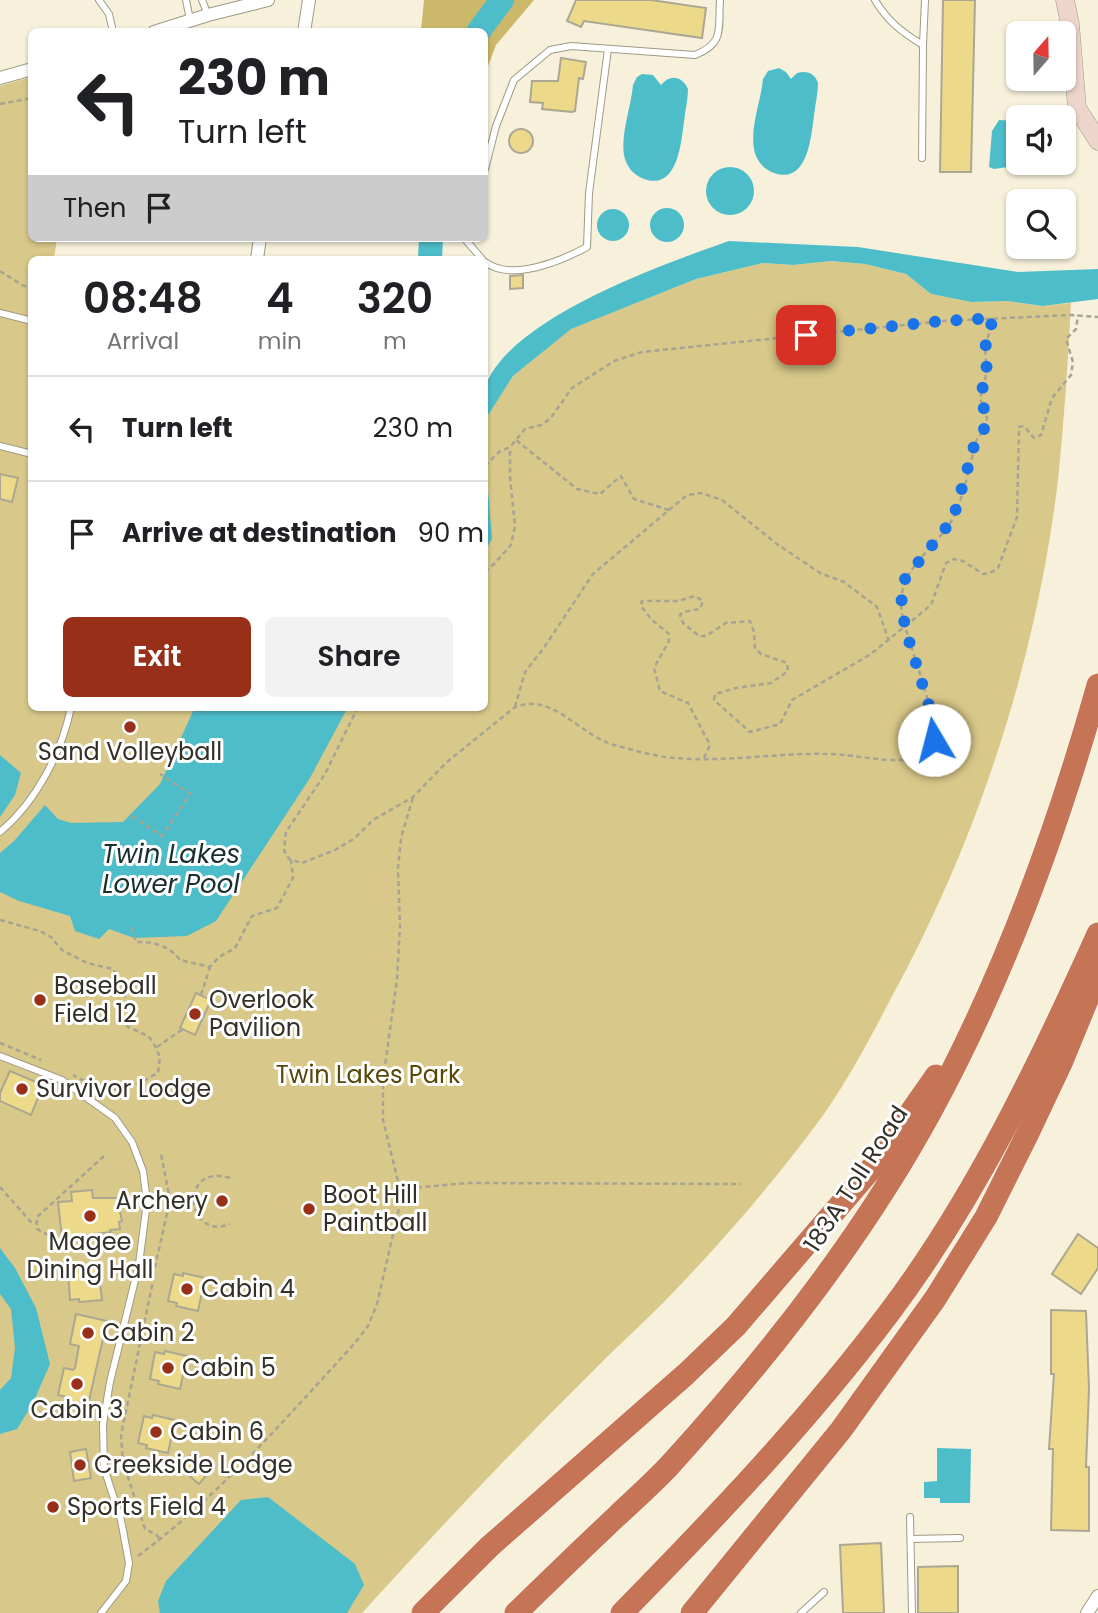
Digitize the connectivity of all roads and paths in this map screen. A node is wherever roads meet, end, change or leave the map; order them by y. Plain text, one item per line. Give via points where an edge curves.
1 (99, 0) edge
2 (186, 0) edge
3 (202, 0) edge
4 (268, 0) edge
5 (309, 0) edge
6 (720, 0) edge
7 (875, 0) edge
8 (925, 0) edge
9 (1065, 0) edge
10 (208, 15) junction
11 (190, 20) junction
12 (112, 28) edge
13 (166, 28) edge
14 (305, 28) edge
15 (923, 45) junction
16 (608, 49) junction
17 (28, 70) edge
18 (0, 78) edge
19 (28, 99) edge
20 (0, 104) edge
21 (1098, 141) edge
22 (488, 158) edge
23 (922, 158) dead end
24 (468, 242) edge
25 (480, 256) edge
26 (488, 264) edge
27 (0, 271) edge
28 (28, 287) edge
29 (0, 313) edge
30 (1078, 316) junction
31 (1098, 317) edge
32 (993, 318) junction
33 (28, 320) edge
34 (516, 440) junction
35 (0, 446) edge
36 (510, 447) junction
37 (28, 453) edge
38 (488, 462) edge
39 (669, 510) junction
40 (488, 569) edge
41 (905, 627) junction
42 (890, 640) junction
43 (1098, 685) edge
44 (515, 707) junction
45 (70, 711) edge
46 (356, 711) edge
47 (703, 760) junction
48 (160, 774) dead end
49 (413, 797) junction
50 (132, 816) dead end
51 (0, 832) edge
52 (290, 860) junction
53 (0, 920) edge
54 (132, 927) dead end
55 (1098, 933) edge
56 (1098, 962) edge
57 (210, 967) junction
58 (201, 995) dead end
59 (975, 1023) junction
60 (183, 1029) dead end
61 (0, 1042) edge
62 (155, 1048) junction
63 (0, 1056) edge
64 (49, 1064) dead end
65 (70, 1073) dead end
66 (161, 1154) dead end
67 (104, 1156) dead end
68 (230, 1178) dead end
69 (741, 1184) dead end
70 (0, 1187) edge
71 (400, 1189) junction
72 (170, 1200) junction
73 (193, 1200) junction
74 (36, 1223) junction
75 (230, 1224) dead end
76 (131, 1249) dead end
77 (910, 1517) dead end
78 (960, 1538) dead end
79 (911, 1539) junction
80 (160, 1540) junction
81 (129, 1563) junction
82 (824, 1592) dead end
83 (1098, 1596) edge
84 (699, 1610) edge
85 (101, 1613) edge
86 (423, 1613) edge
87 (516, 1613) edge
88 (622, 1613) edge
89 (802, 1613) edge
90 (912, 1613) edge
91 (1087, 1613) edge

1 - 12 lane via 110,14
2 - 11 lane
3 - 10 lane
4 - 10 street
5 - 14 street
6 - 16 lane via 718,39 695,55
7 - 15 lane via 901,32
8 - 15 lane
9 - 21 main road via 1077,108
10 - 11 street
11 - 13 street
15 - 23 lane
16 - 22 lane via 571,46 550,50 530,65 514,80
16 - 26 lane via 589,193 587,247 539,267 506,269
17 - 18 street
19 - 20 path
24 - 25 lane
27 - 28 path
29 - 33 lane
30 - 31 path
30 - 32 path
30 - 41 path via 1076,329 1066,340 1073,362 1071,375 1052,398 1041,435 1034,438 1019,426 1017,517 998,568 983,574 963,561 946,563 931,605
32 - 34 path via 642,352 589,376 572,388 550,419 525,429
32 - 41 path via 980,397 987,418 984,429 976,439 953,519 905,579 901,604
34 - 36 path
34 - 39 path via 577,489 600,494 621,476 634,499
35 - 37 lane
36 - 38 path
36 - 40 path via 515,526 510,545
39 - 42 path via 687,495 701,493 722,500 777,544 820,573 844,582 877,607
39 - 44 path via 593,574 525,672
41 - 42 path
41 - 47 path via 930,709 934,740 921,758 788,754
42 - 47 path via 792,700 780,724 750,732 714,700 715,694 771,684 788,671 786,663 755,649 750,621 726,624 699,636 682,623 680,615 700,609 703,601 695,596 642,601 652,620 669,634 654,668 660,691 688,703 710,745
43 - 59 highway, 183A Toll Road via 1053,832
44 - 47 path via 542,704 612,744
44 - 49 path via 447,762
45 - 51 lane via 50,767 21,811
46 - 52 path via 325,774 286,832 284,850
48 - 50 path via 190,794 162,836
49 - 52 path via 335,850 302,863
49 - 71 path via 401,838 397,979 383,1080 383,1120
52 - 57 path via 293,878 277,908 252,916 234,948
53 - 62 path via 40,931 62,950 113,969 126,988 122,1018 128,1027 148,1036
54 - 57 path via 136,942 160,945 180,960
55 - 88 highway via 1058,1023 961,1205 891,1311 730,1504
56 - 84 highway via 1062,1062 986,1217 943,1288 890,1366
57 - 58 path
59 - 86 highway via 871,1170 736,1326 489,1547
59 - 87 highway, 183A Toll Road via 931,1111 881,1194 752,1372 667,1468
60 - 62 path
61 - 64 path
62 - 65 path via 160,1057 158,1073 131,1087 99,1089
63 - 81 lane via 62,1080 114,1118 132,1142 143,1171 147,1202 139,1264 103,1424 104,1468
66 - 72 path
67 - 74 path via 37,1217
68 - 73 path via 208,1177 199,1184
69 - 71 path via 467,1183
70 - 74 path
71 - 80 path via 392,1242 368,1326 257,1449
72 - 73 path
72 - 80 path via 121,1435 123,1462 145,1530
73 - 75 path via 204,1221 220,1227
74 - 76 path via 40,1232 60,1241 109,1238 112,1244
77 - 79 lane
78 - 79 lane
79 - 90 lane
80 - 81 path
81 - 85 lane via 126,1581
82 - 89 lane
83 - 91 street

